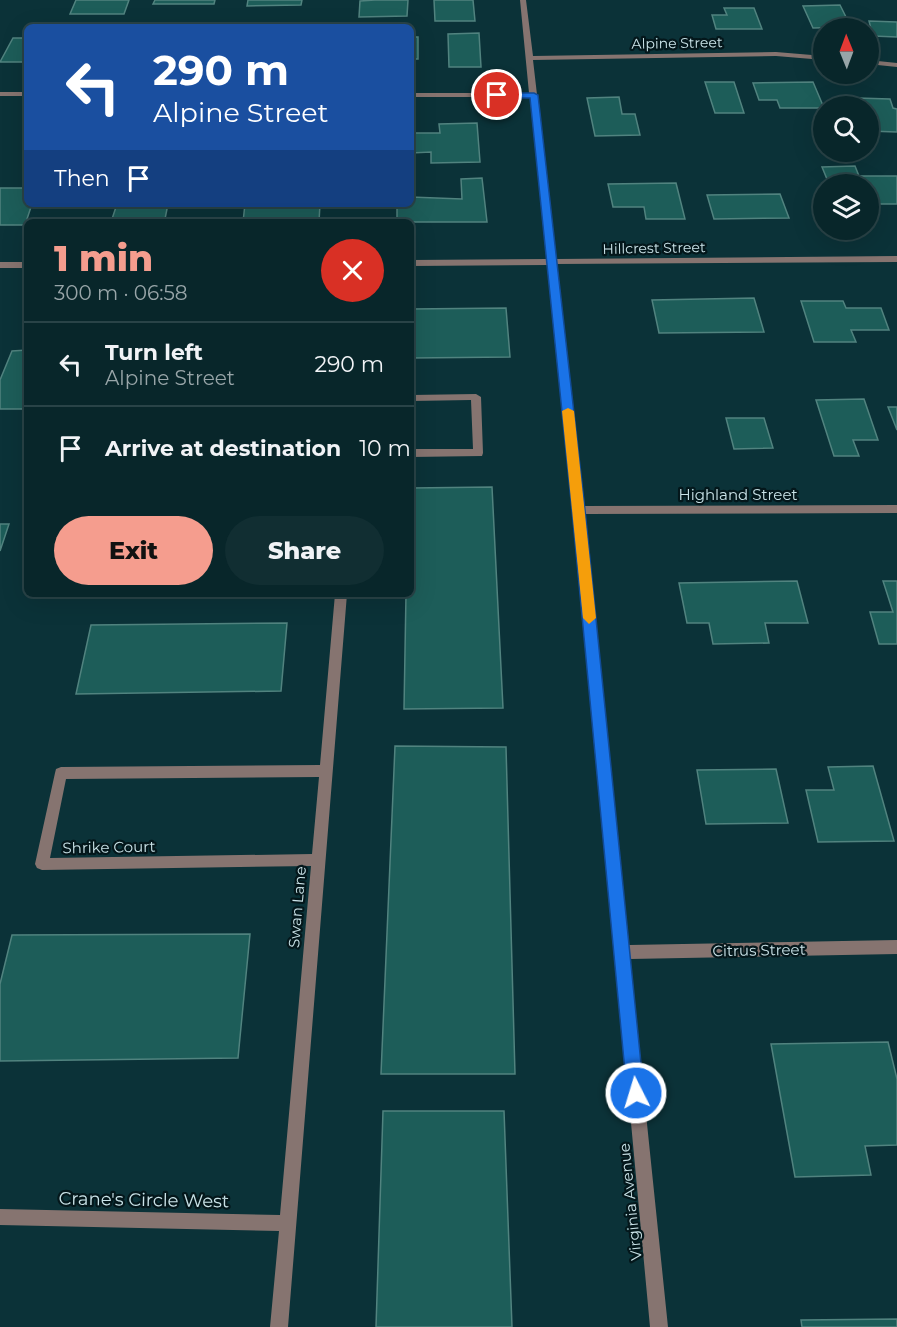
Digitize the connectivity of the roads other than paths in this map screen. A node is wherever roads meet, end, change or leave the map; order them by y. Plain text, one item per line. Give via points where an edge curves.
1 (523, 0) edge
2 (813, 57) edge
3 (530, 58) junction
4 (879, 63) edge
5 (897, 65) edge
6 (0, 94) edge
7 (24, 94) edge
8 (414, 95) edge
9 (534, 95) junction
10 (897, 258) edge
11 (414, 263) edge
12 (552, 263) junction
13 (0, 265) edge
14 (24, 265) edge
15 (414, 398) edge
16 (414, 453) edge
17 (897, 509) edge
18 (579, 510) junction
19 (340, 597) edge
20 (325, 771) junction
21 (318, 860) junction
22 (897, 947) edge
23 (622, 952) junction
24 (0, 1217) edge
25 (287, 1223) junction
26 (279, 1327) edge
27 (659, 1327) edge

1 - 3 street, Virginia Avenue
2 - 3 street, Alpine Street via 776,54
3 - 9 street, Virginia Avenue
4 - 5 street
6 - 7 street
8 - 9 street
9 - 12 street, Virginia Avenue
10 - 12 street, Hillcrest Street
11 - 12 street, Hillcrest Street
12 - 18 street, Virginia Avenue
13 - 14 street
15 - 16 street via 476,397 478,453
17 - 18 street, Highland Street
18 - 23 street, Virginia Avenue
19 - 20 street, Swan Lane
20 - 21 street, Swan Lane
20 - 21 street, Shrike Court via 60,773 42,864
21 - 25 street, Swan Lane
22 - 23 street, Citrus Street
23 - 27 street, Virginia Avenue
24 - 25 street, Crane's Circle West
25 - 26 street, Swan Lane

